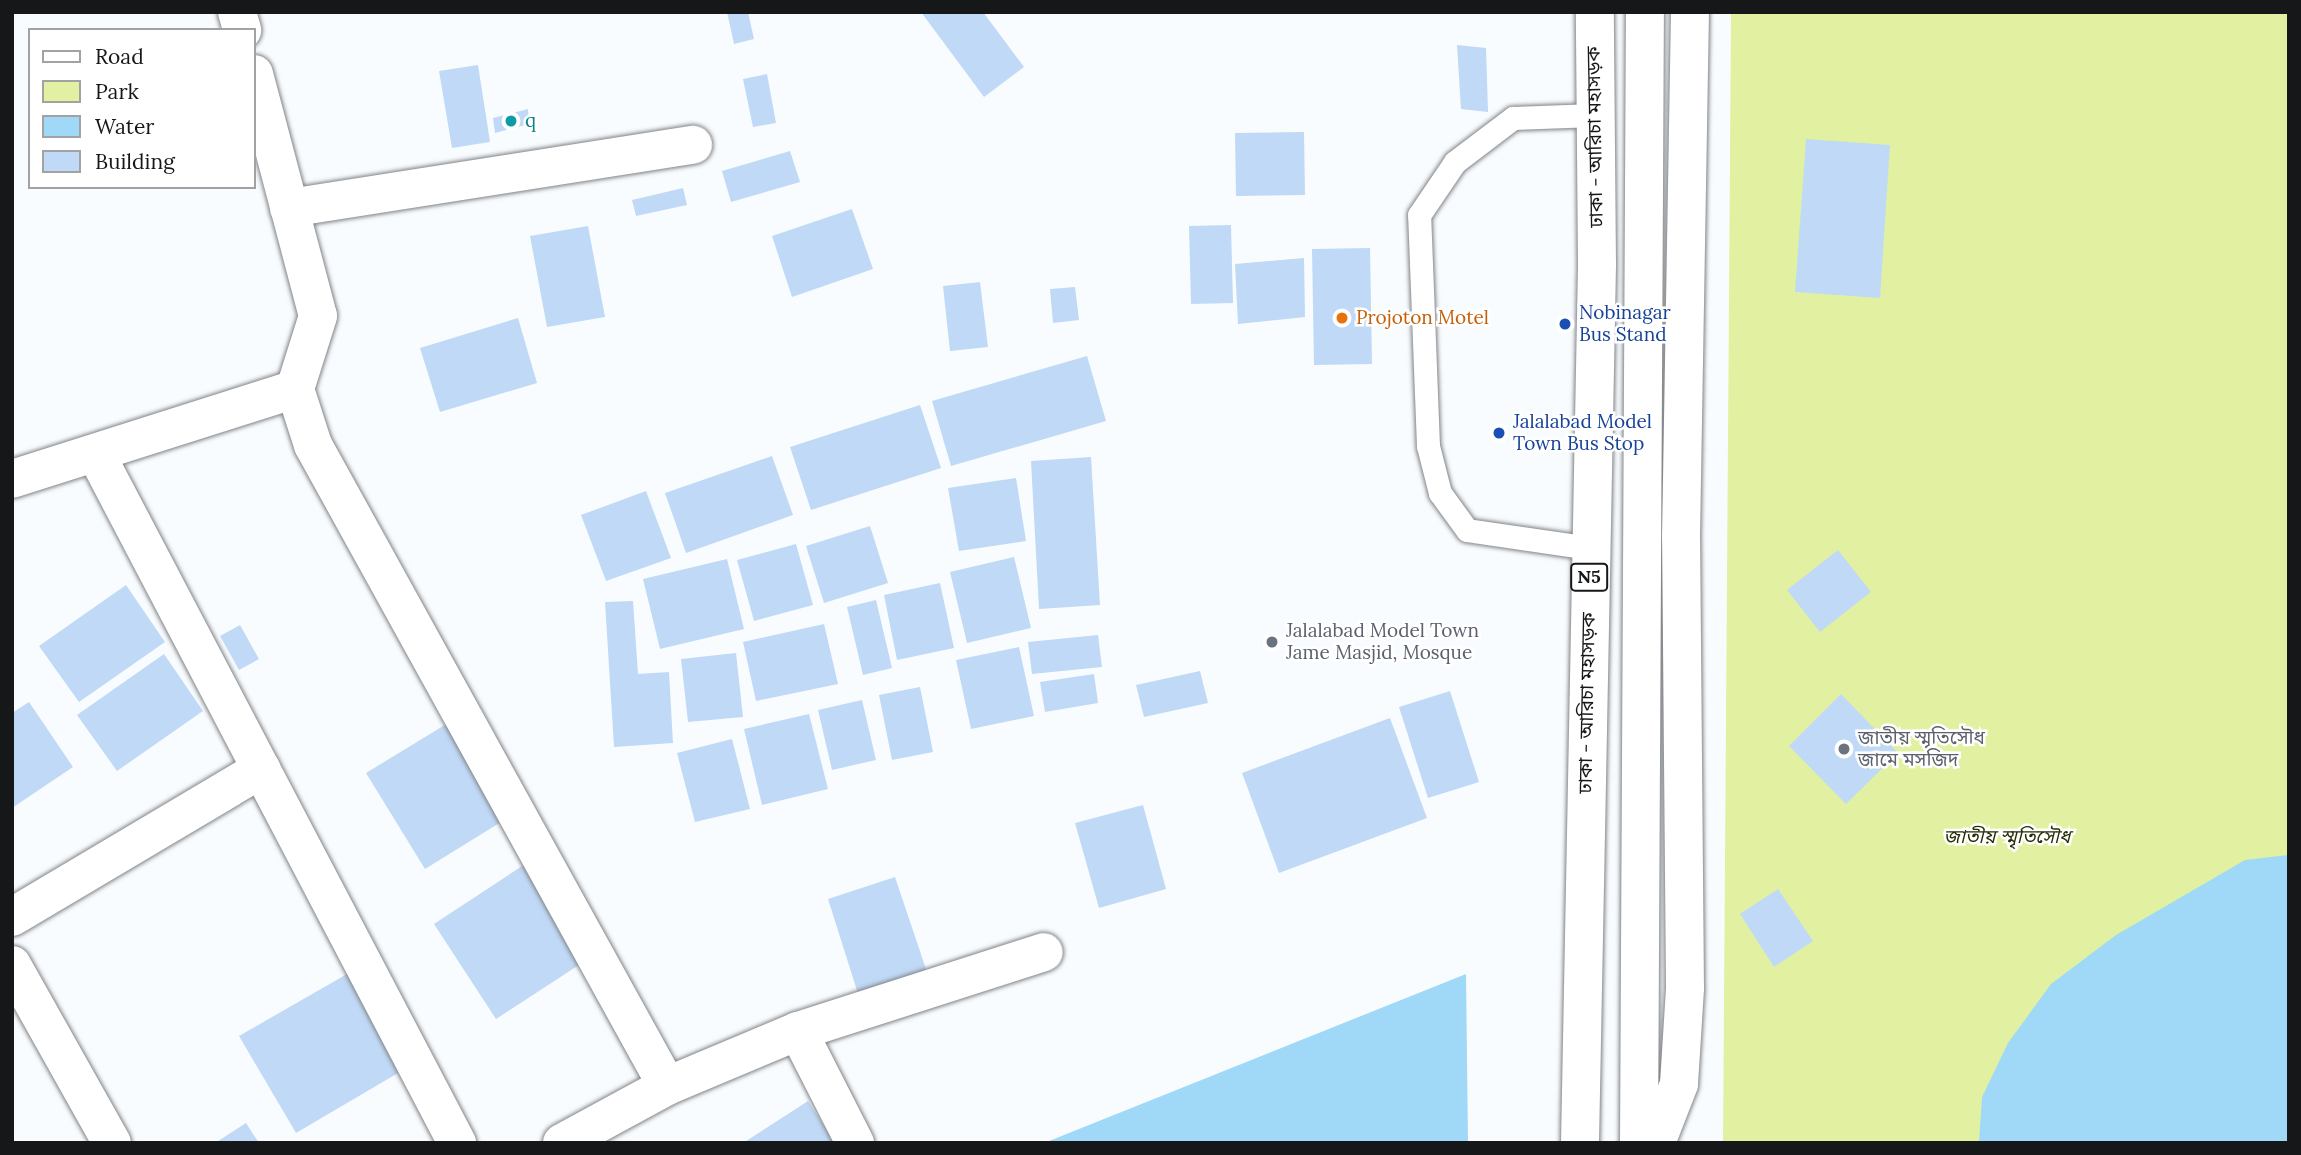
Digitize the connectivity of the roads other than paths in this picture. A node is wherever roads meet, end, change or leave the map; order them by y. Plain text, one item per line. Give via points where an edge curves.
1 (1572, 12) edge
2 (1595, 12) edge
3 (1645, 12) edge
4 (1690, 12) edge
5 (256, 82) edge
6 (1593, 104) junction
7 (693, 145) dead end
8 (289, 208) junction
9 (295, 389) junction
10 (97, 456) junction
11 (12, 479) edge
12 (1590, 548) junction
13 (261, 769) junction
14 (12, 917) edge
15 (1044, 952) dead end
16 (12, 965) edge
17 (799, 1031) junction
18 (667, 1086) junction
19 (112, 1143) edge
20 (457, 1143) edge
21 (562, 1143) edge
22 (855, 1143) edge
23 (1580, 1143) edge
24 (1639, 1143) edge
25 (1656, 1143) edge

1 - 6 main road
2 - 6 main road, ঢাকা - আরিচা মহাসড়ক / N5
3 - 24 main road
4 - 25 main road via 1681,537 1685,988 1679,1084
5 - 8 main road
6 - 12 main road, ঢাকা - আরিচা মহাসড়ক / N5
6 - 12 lane via 1513,118 1455,162 1419,215 1428,446 1440,493 1467,530
7 - 8 main road
8 - 9 main road via 318,316
9 - 10 main road
9 - 18 main road via 313,445
10 - 11 main road
10 - 13 main road
12 - 23 main road, ঢাকা - আরিচা মহাসড়ক / N5
13 - 14 main road
13 - 20 main road
15 - 17 main road
16 - 19 main road
17 - 18 main road
17 - 22 main road
18 - 21 main road

